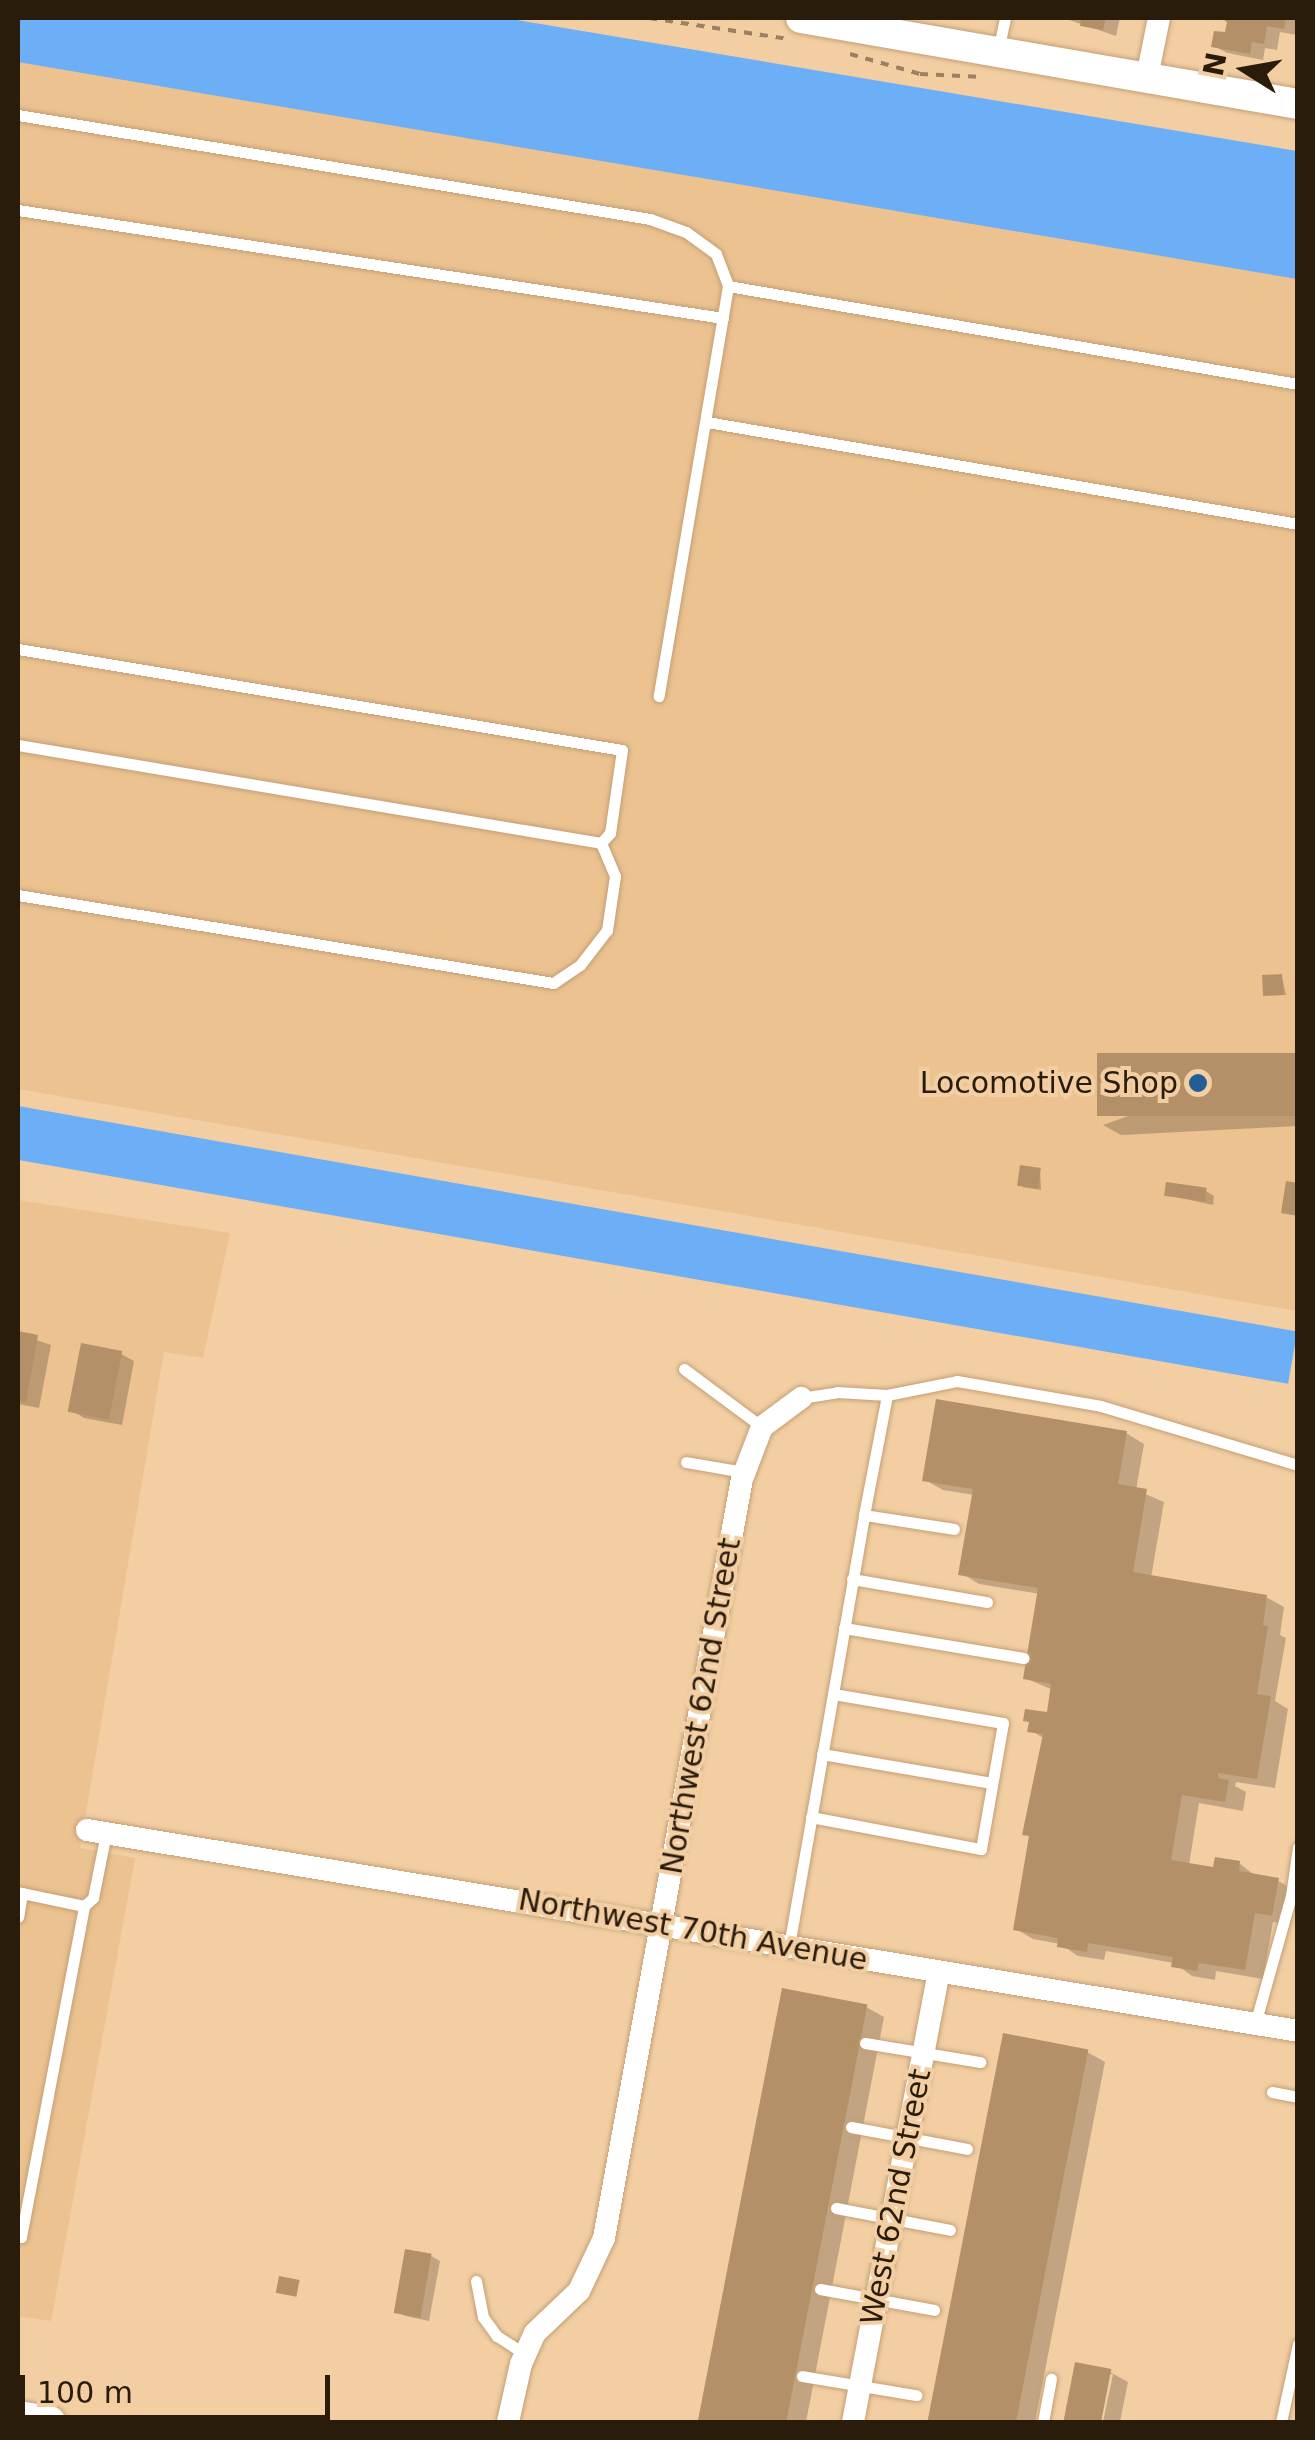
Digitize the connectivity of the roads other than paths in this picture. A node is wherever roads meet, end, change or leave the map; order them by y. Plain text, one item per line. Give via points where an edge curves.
1 (801, 18) edge
2 (1005, 18) edge
3 (1160, 18) edge
4 (848, 21) edge
5 (998, 51) junction
6 (1148, 78) junction
7 (1298, 104) edge
8 (18, 115) edge
9 (18, 210) edge
10 (728, 286) junction
11 (723, 318) junction
12 (1298, 384) edge
13 (707, 422) junction
14 (1298, 524) edge
15 (18, 649) edge
16 (659, 696) dead end
17 (18, 745) edge
18 (602, 843) junction
19 (18, 896) edge
20 (684, 1369) dead end
21 (887, 1395) junction
22 (800, 1398) joint
23 (762, 1428) junction
24 (686, 1462) dead end
25 (1298, 1465) edge
26 (744, 1472) junction
27 (864, 1515) junction
28 (954, 1529) dead end
29 (852, 1580) junction
30 (987, 1602) dead end
31 (844, 1628) junction
32 (1024, 1658) dead end
33 (833, 1694) junction
34 (822, 1754) junction
35 (992, 1783) junction
36 (810, 1818) junction
37 (97, 1831) joint
38 (1298, 1847) edge
39 (20, 1892) edge
40 (84, 1906) junction
41 (18, 1917) edge
42 (660, 1924) junction
43 (789, 1946) junction
44 (939, 1972) junction
45 (1255, 2024) junction
46 (1298, 2032) edge
47 (865, 2042) dead end
48 (924, 2052) junction
49 (980, 2062) dead end
50 (1272, 2092) dead end
51 (1298, 2097) edge
52 (851, 2127) dead end
53 (908, 2138) junction
54 (968, 2149) dead end
55 (836, 2208) dead end
56 (892, 2219) junction
57 (950, 2230) dead end
58 (18, 2237) edge
59 (476, 2281) dead end
60 (820, 2289) dead end
61 (877, 2299) junction
62 (934, 2310) dead end
63 (1298, 2344) edge
64 (525, 2354) junction
65 (802, 2376) dead end
66 (1052, 2379) dead end
67 (860, 2386) junction
68 (916, 2396) dead end
69 (18, 2417) edge
70 (50, 2422) edge
71 (508, 2422) edge
72 (853, 2422) edge
73 (1043, 2422) edge
74 (1281, 2422) edge

1 - 4 street
2 - 5 lane
3 - 6 street
4 - 5 street
5 - 6 street
6 - 7 street
8 - 10 lane via 650,219 686,232 716,254
9 - 11 lane
10 - 11 lane
10 - 12 lane
11 - 13 lane
13 - 14 lane
13 - 16 lane
15 - 18 lane via 622,750 610,833
17 - 18 lane
18 - 19 lane via 615,876 607,930 580,965 553,983
20 - 23 lane
21 - 22 lane
21 - 25 lane via 957,1381 1101,1406
21 - 27 lane
22 - 23 street, Northwest 62nd Street
23 - 26 street, Northwest 62nd Street
24 - 26 lane
26 - 42 street, Northwest 62nd Street
27 - 28 lane
27 - 29 lane
29 - 30 lane
29 - 31 lane
31 - 32 lane
31 - 33 lane
33 - 34 lane
33 - 35 lane via 1003,1722
34 - 35 lane
34 - 36 lane
35 - 36 lane via 981,1849
36 - 43 lane
37 - 40 lane via 93,1898
37 - 42 street, Northwest 70th Avenue
38 - 45 lane
39 - 40 lane
39 - 41 lane
40 - 58 lane
42 - 43 street, Northwest 70th Avenue
42 - 64 street, Northwest 62nd Street via 604,2238 588,2278 535,2333
43 - 44 street, Northwest 70th Avenue
44 - 45 street, Northwest 70th Avenue
44 - 48 street, West 62nd Street
45 - 46 street, Northwest 70th Avenue
47 - 48 lane
48 - 49 lane
48 - 53 street, West 62nd Street
50 - 51 lane
52 - 53 lane
53 - 54 lane
53 - 56 street, West 62nd Street
55 - 56 lane
56 - 57 lane
56 - 61 street, West 62nd Street
59 - 64 lane via 489,2326
60 - 61 lane
61 - 62 lane
61 - 67 street, West 62nd Street
63 - 74 lane
64 - 71 street, Northwest 62nd Street
65 - 67 lane
66 - 73 lane
67 - 68 lane
67 - 72 street, West 62nd Street
69 - 70 main road

